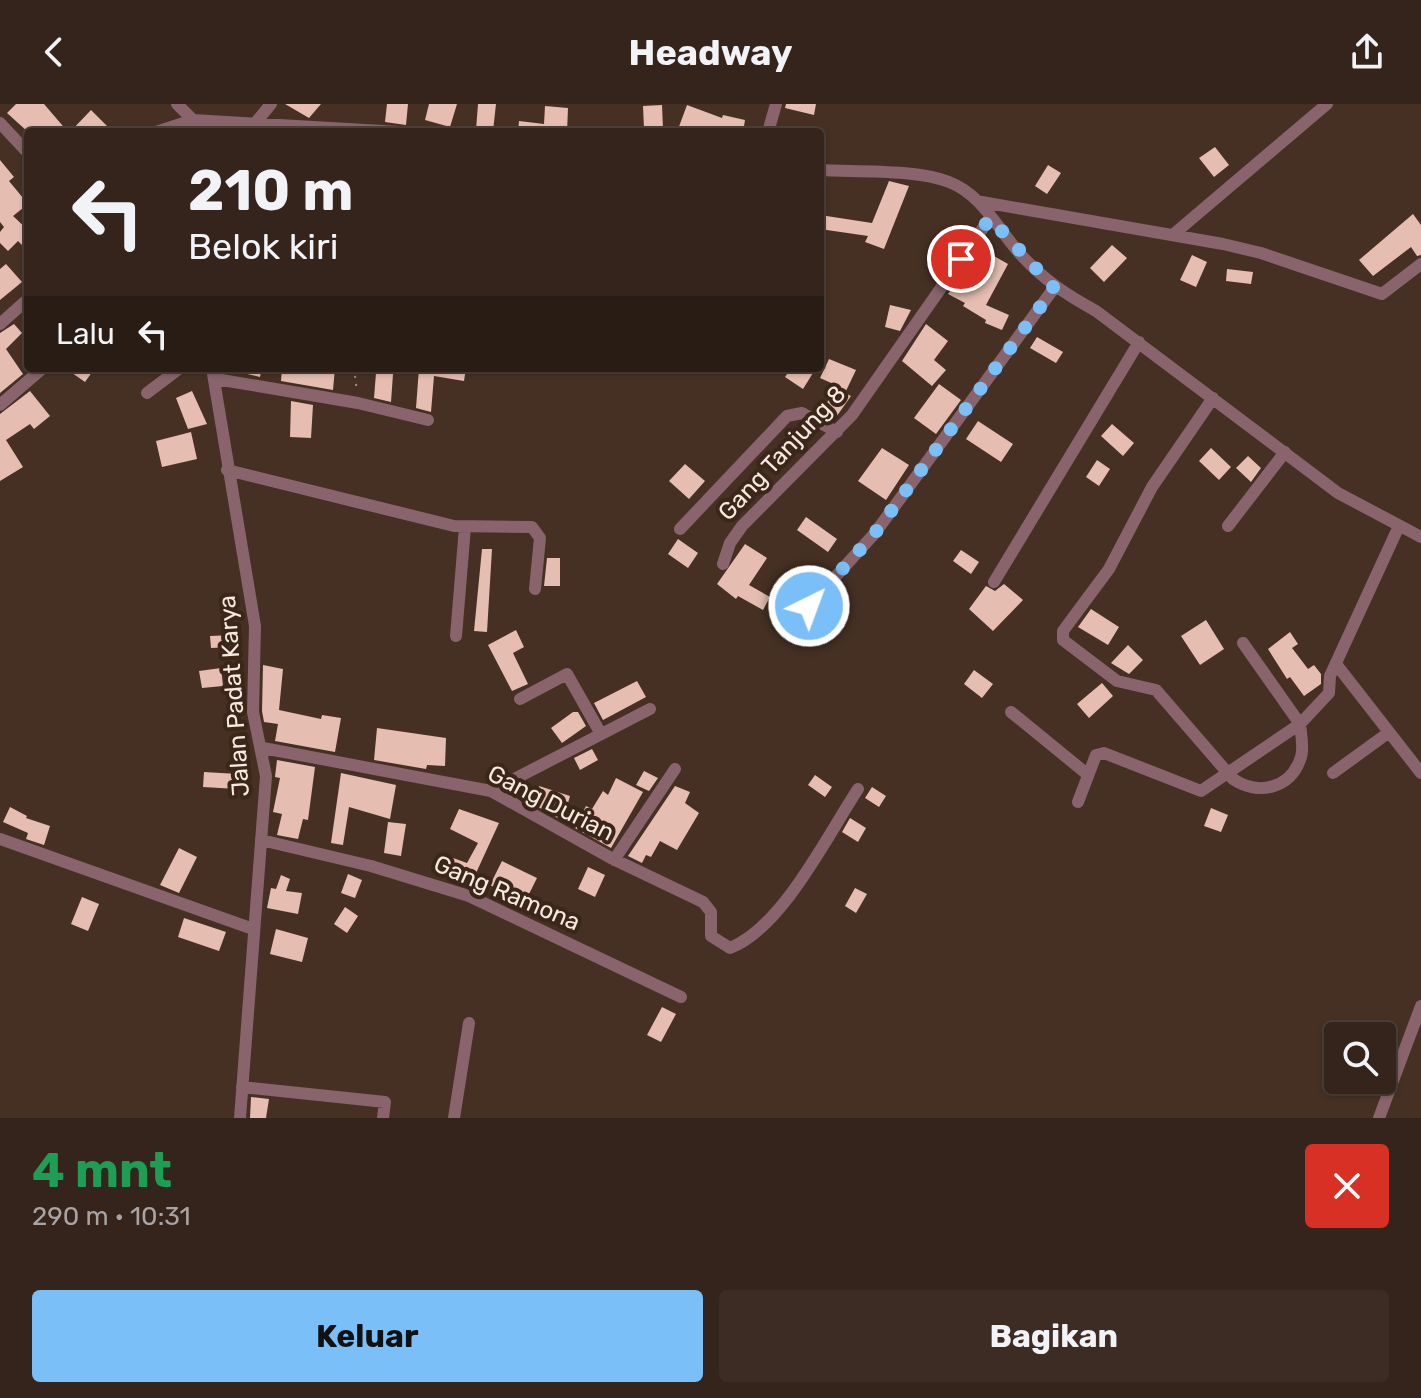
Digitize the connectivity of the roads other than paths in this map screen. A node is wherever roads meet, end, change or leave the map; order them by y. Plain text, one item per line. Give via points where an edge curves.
1 (177, 104) edge
2 (271, 104) edge
3 (776, 104) edge
4 (1327, 104) edge
5 (193, 120) junction
6 (257, 121) junction
7 (0, 123) edge
8 (168, 128) edge
9 (311, 128) edge
10 (769, 128) edge
11 (24, 149) edge
12 (824, 170) edge
13 (982, 202) junction
14 (990, 218) junction
15 (1175, 233) junction
16 (1421, 264) edge
17 (1054, 288) junction
18 (24, 303) edge
19 (0, 324) edge
20 (1139, 342) junction
21 (38, 372) edge
22 (175, 372) edge
23 (214, 374) edge
24 (147, 393) dead end
25 (1213, 398) junction
26 (0, 405) edge
27 (428, 420) dead end
28 (837, 432) junction
29 (1285, 452) junction
30 (227, 470) junction
31 (1228, 526) dead end
32 (1399, 526) junction
33 (465, 527) junction
34 (680, 529) dead end
35 (1419, 532) edge
36 (723, 564) dead end
37 (994, 582) dead end
38 (535, 589) dead end
39 (809, 606) dead end
40 (456, 636) dead end
41 (1243, 643) dead end
42 (1336, 664) junction
43 (520, 699) dead end
44 (650, 709) dead end
45 (1011, 712) dead end
46 (1300, 724) junction
47 (1388, 733) junction
48 (601, 734) junction
49 (263, 748) junction
50 (675, 769) dead end
51 (1333, 773) dead end
52 (1421, 773) edge
53 (1087, 774) junction
54 (1230, 774) junction
55 (858, 789) dead end
56 (491, 791) junction
57 (1078, 802) dead end
58 (0, 839) edge
59 (261, 840) junction
60 (614, 860) junction
61 (253, 929) junction
62 (681, 997) dead end
63 (1421, 1006) edge
64 (469, 1023) dead end
65 (242, 1087) junction
66 (240, 1118) edge
67 (383, 1118) edge
68 (454, 1118) edge
69 (1379, 1118) edge

1 - 5 street
2 - 6 street
3 - 10 street
4 - 15 street
5 - 6 street
5 - 8 street
6 - 9 street
7 - 11 street
12 - 13 street via 933,178
13 - 14 street
13 - 15 street
14 - 17 street
14 - 28 street, Gang Tanjung 8
15 - 16 street via 1261,253 1382,294
17 - 20 street
17 - 39 street via 875,533
18 - 19 street
20 - 25 street
20 - 37 street
21 - 26 street
22 - 24 street
23 - 27 street
23 - 30 street, Jalan Padat Karya
25 - 29 street
25 - 54 street via 1152,487 1109,569 1063,631 1063,640 1117,681 1156,690
28 - 34 street via 802,413 787,416
28 - 36 street, Gang Tanjung 8 via 742,526
29 - 31 street
29 - 32 street via 1338,493
30 - 33 street
30 - 49 street, Jalan Padat Karya via 255,626 253,712
32 - 35 street
32 - 42 street
33 - 38 street via 537,529
33 - 40 street
41 - 46 street
42 - 46 street via 1329,693
42 - 47 street
43 - 48 street via 567,674
44 - 48 street
45 - 53 street
46 - 54 street
46 - 54 street via 1302,755 1293,773 1278,785 1258,791
47 - 51 street
47 - 52 street
48 - 56 street
49 - 56 street, Gang Durian
49 - 59 street, Jalan Padat Karya
50 - 60 street
53 - 54 street via 1096,755 1104,753 1201,791
53 - 57 street
55 - 60 street, Gang Durian via 782,902 743,943 730,948 711,936 706,905
56 - 60 street, Gang Durian
58 - 61 street
59 - 61 street, Jalan Padat Karya
59 - 62 street, Gang Ramona via 469,896
61 - 65 street, Jalan Padat Karya
63 - 69 street
64 - 68 street
65 - 66 street, Jalan Padat Karya
65 - 67 street via 385,1102

